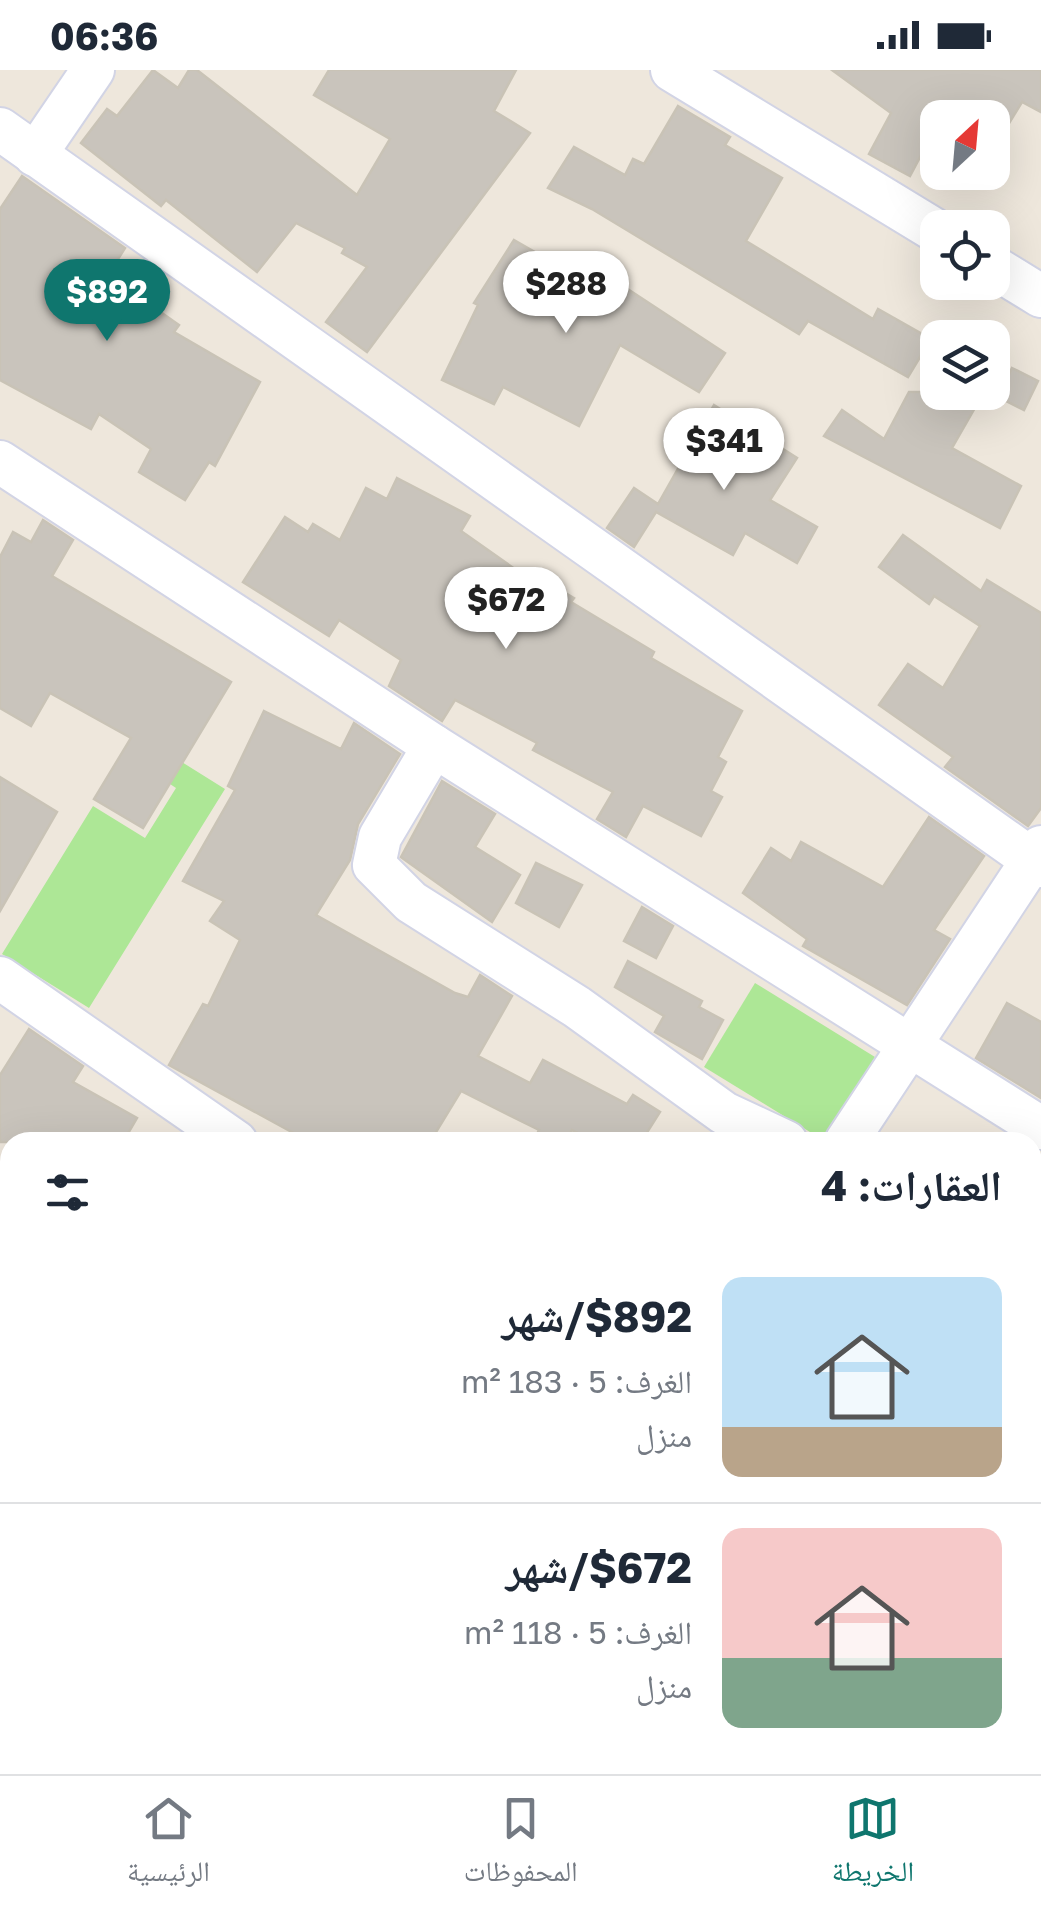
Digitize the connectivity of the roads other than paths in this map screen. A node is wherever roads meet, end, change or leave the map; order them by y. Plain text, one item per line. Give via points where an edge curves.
1 (93, 70) edge
2 (672, 70) edge
3 (11, 142) edge
4 (920, 221) edge
5 (1010, 277) edge
6 (1041, 296) edge
7 (0, 462) edge
8 (434, 746) junction
9 (1038, 858) edge
10 (0, 978) edge
11 (906, 1045) junction
12 (1041, 1128) edge
13 (222, 1132) edge
14 (765, 1132) edge
15 (852, 1132) edge

1 - 3 street
2 - 4 street
3 - 9 street
5 - 6 street
7 - 8 street
8 - 11 street
8 - 14 street via 380,837 374,866 411,902 724,1113
9 - 11 street
10 - 13 street
11 - 12 street
11 - 15 street

